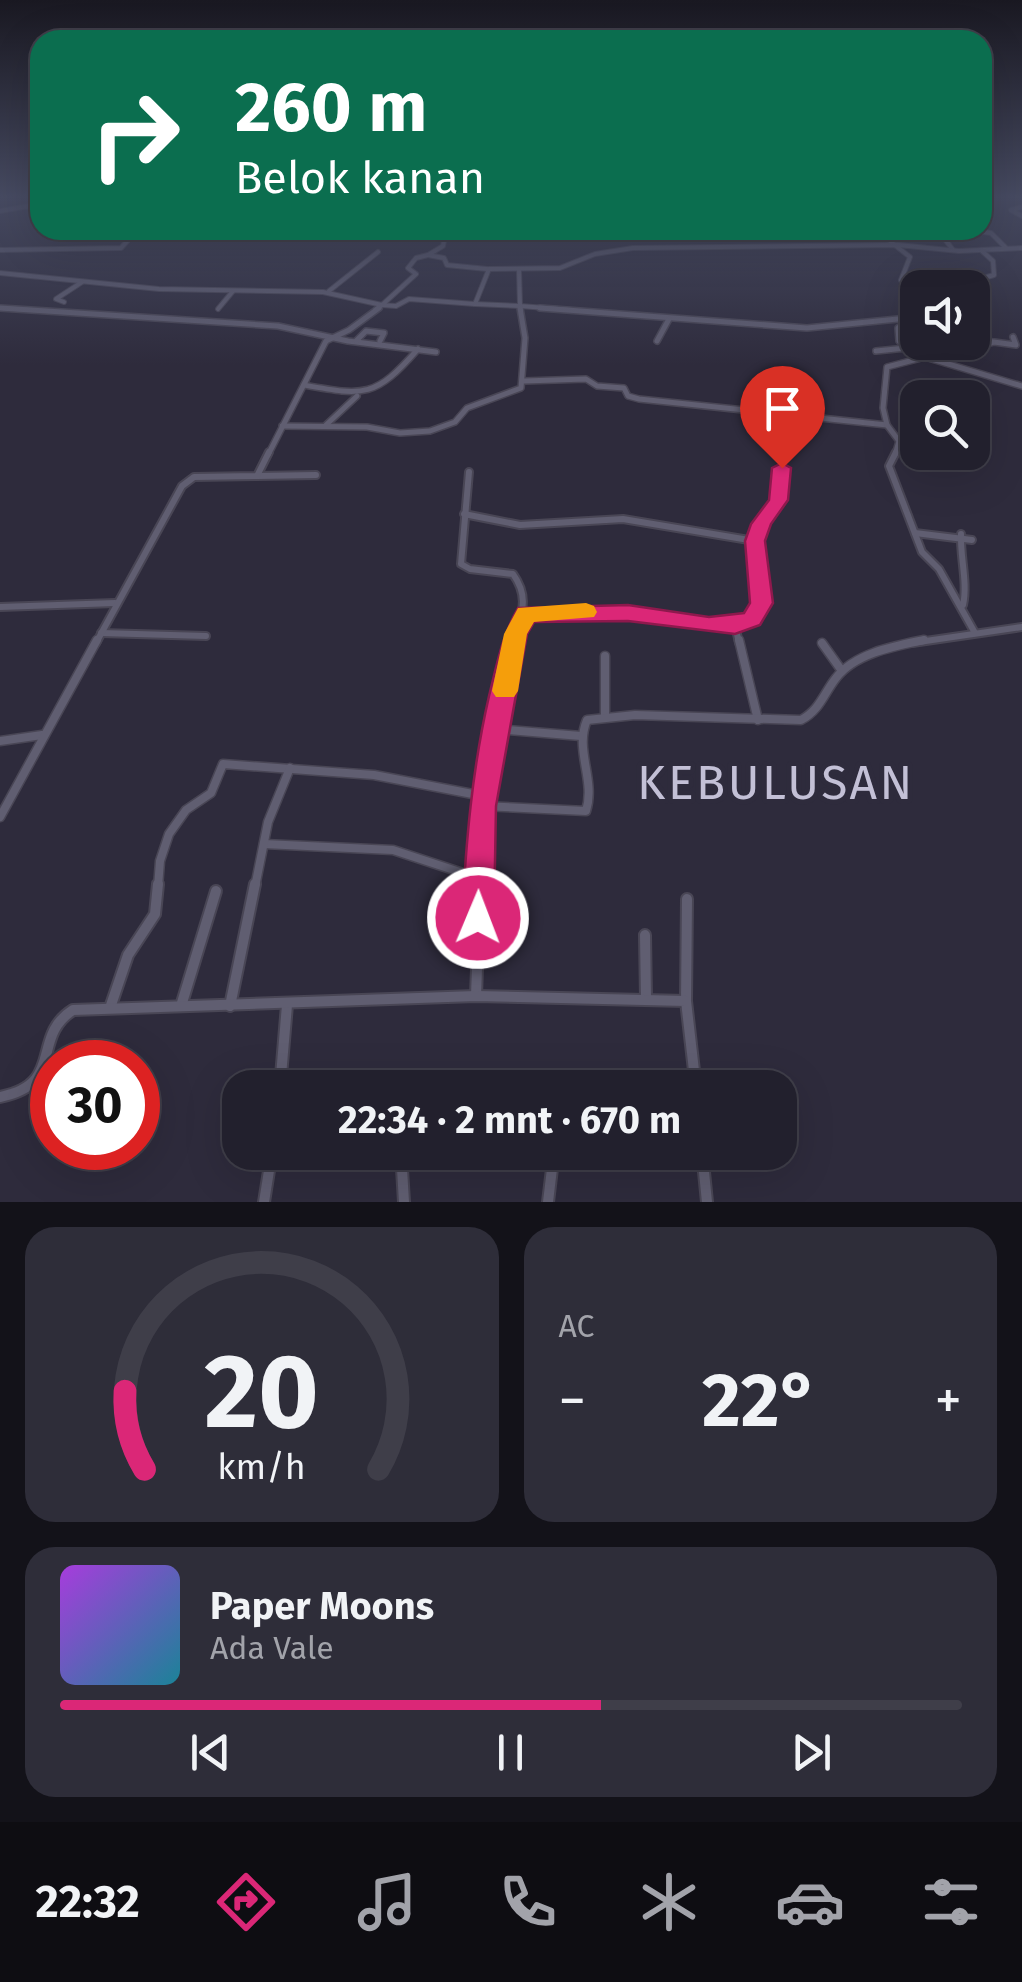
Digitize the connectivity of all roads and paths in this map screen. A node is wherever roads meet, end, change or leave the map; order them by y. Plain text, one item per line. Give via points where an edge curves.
1 (377, 253) edge
2 (431, 253) edge
3 (601, 253) edge
4 (984, 253) edge
5 (428, 255) junction
6 (489, 269) junction
7 (518, 270) junction
8 (0, 273) edge
9 (990, 275) edge
10 (84, 281) junction
11 (234, 290) junction
12 (328, 292) junction
13 (64, 302) dead end
14 (475, 304) junction
15 (382, 305) junction
16 (520, 306) junction
17 (0, 308) edge
18 (218, 309) dead end
19 (900, 319) edge
20 (669, 320) junction
21 (1014, 337) dead end
22 (332, 338) junction
23 (355, 341) junction
24 (657, 341) dead end
25 (990, 341) edge
26 (380, 342) junction
27 (993, 342) junction
28 (990, 343) edge
29 (1019, 346) edge
30 (418, 348) junction
31 (900, 349) edge
32 (436, 352) dead end
33 (876, 352) dead end
34 (914, 360) edge
35 (936, 360) edge
36 (524, 381) junction
37 (304, 385) junction
38 (1022, 386) edge
39 (358, 396) junction
40 (887, 425) junction
41 (282, 426) junction
42 (325, 426) junction
43 (782, 468) dead end
44 (469, 472) dead end
45 (257, 476) junction
46 (316, 476) dead end
47 (464, 514) junction
48 (914, 533) junction
49 (962, 536) junction
50 (972, 540) dead end
51 (755, 541) junction
52 (116, 603) junction
53 (963, 606) junction
54 (0, 607) edge
55 (526, 614) junction
56 (735, 626) junction
57 (1022, 626) edge
58 (100, 633) junction
59 (975, 633) junction
60 (206, 636) dead end
61 (822, 643) dead end
62 (605, 656) dead end
63 (842, 672) junction
64 (605, 716) junction
65 (758, 720) junction
66 (497, 729) junction
67 (43, 735) junction
68 (581, 736) junction
69 (0, 741) edge
70 (290, 768) junction
71 (482, 801) junction
72 (0, 817) edge
73 (264, 844) junction
74 (478, 878) junction
75 (216, 891) dead end
76 (687, 899) dead end
77 (646, 935) dead end
78 (476, 996) junction
79 (646, 999) junction
80 (686, 1001) junction
81 (287, 1005) junction
82 (181, 1006) junction
83 (230, 1006) junction
84 (110, 1008) junction
85 (52, 1040) edge
86 (282, 1070) edge
87 (694, 1070) edge
88 (30, 1090) edge
89 (0, 1096) edge
90 (269, 1170) edge
91 (403, 1170) edge
92 (552, 1170) edge
93 (704, 1170) edge
94 (264, 1202) edge
95 (404, 1202) edge
96 (548, 1202) edge
97 (707, 1202) edge

1 - 12 street
2 - 5 street
3 - 7 street via 560,268
4 - 9 street via 993,262
5 - 6 street via 447,265
5 - 15 street via 409,266 416,274
6 - 7 street
6 - 14 street
7 - 16 street
8 - 10 street
10 - 11 street
10 - 13 street via 56,299
11 - 12 street
11 - 18 street
12 - 15 street
14 - 15 street via 406,299
14 - 16 street
15 - 22 street
16 - 20 street
16 - 36 street
17 - 22 street via 278,326
19 - 20 street via 812,328
20 - 24 street
21 - 29 street
22 - 23 street
22 - 37 street
23 - 26 street
23 - 26 street via 371,330 384,332
25 - 27 street
26 - 30 street
27 - 28 street
27 - 29 street
30 - 32 street
30 - 39 street via 396,374
31 - 33 street
34 - 40 street via 887,367
35 - 38 street
36 - 40 street via 586,380 624,388 638,399
36 - 42 street via 514,392 430,430
37 - 39 street
37 - 41 street
39 - 42 street
40 - 48 street via 901,447 889,463
41 - 42 street
41 - 45 street
43 - 51 street via 778,500
44 - 47 street
45 - 46 street
45 - 52 street via 186,480
47 - 51 street via 520,525 623,518
47 - 55 street via 461,564 513,574
48 - 49 street
48 - 53 street
49 - 50 street
49 - 53 street
51 - 56 street via 762,603 758,614
52 - 54 street
52 - 58 street
53 - 59 street
55 - 56 street via 628,613
55 - 66 street
56 - 65 street
57 - 59 street
58 - 60 street
58 - 67 street
59 - 63 street via 883,652
61 - 63 street
62 - 64 street
63 - 65 street via 812,716
64 - 65 street
64 - 68 street via 586,720
66 - 68 street
66 - 71 street
67 - 69 street
67 - 72 street
68 - 71 street via 591,796 586,811
70 - 71 street via 374,775
70 - 73 street
70 - 84 street via 223,764 211,793 180,816 160,861 155,914 128,955
71 - 74 street
73 - 74 street via 394,850
73 - 83 street
74 - 78 street
75 - 82 street
76 - 80 street
77 - 79 street
78 - 79 street
78 - 81 street
79 - 80 street
80 - 87 street
81 - 83 street
81 - 86 street
82 - 83 street
82 - 84 street
84 - 85 street via 61,1016
88 - 89 street
90 - 94 street
91 - 95 street
92 - 96 street
93 - 97 street

